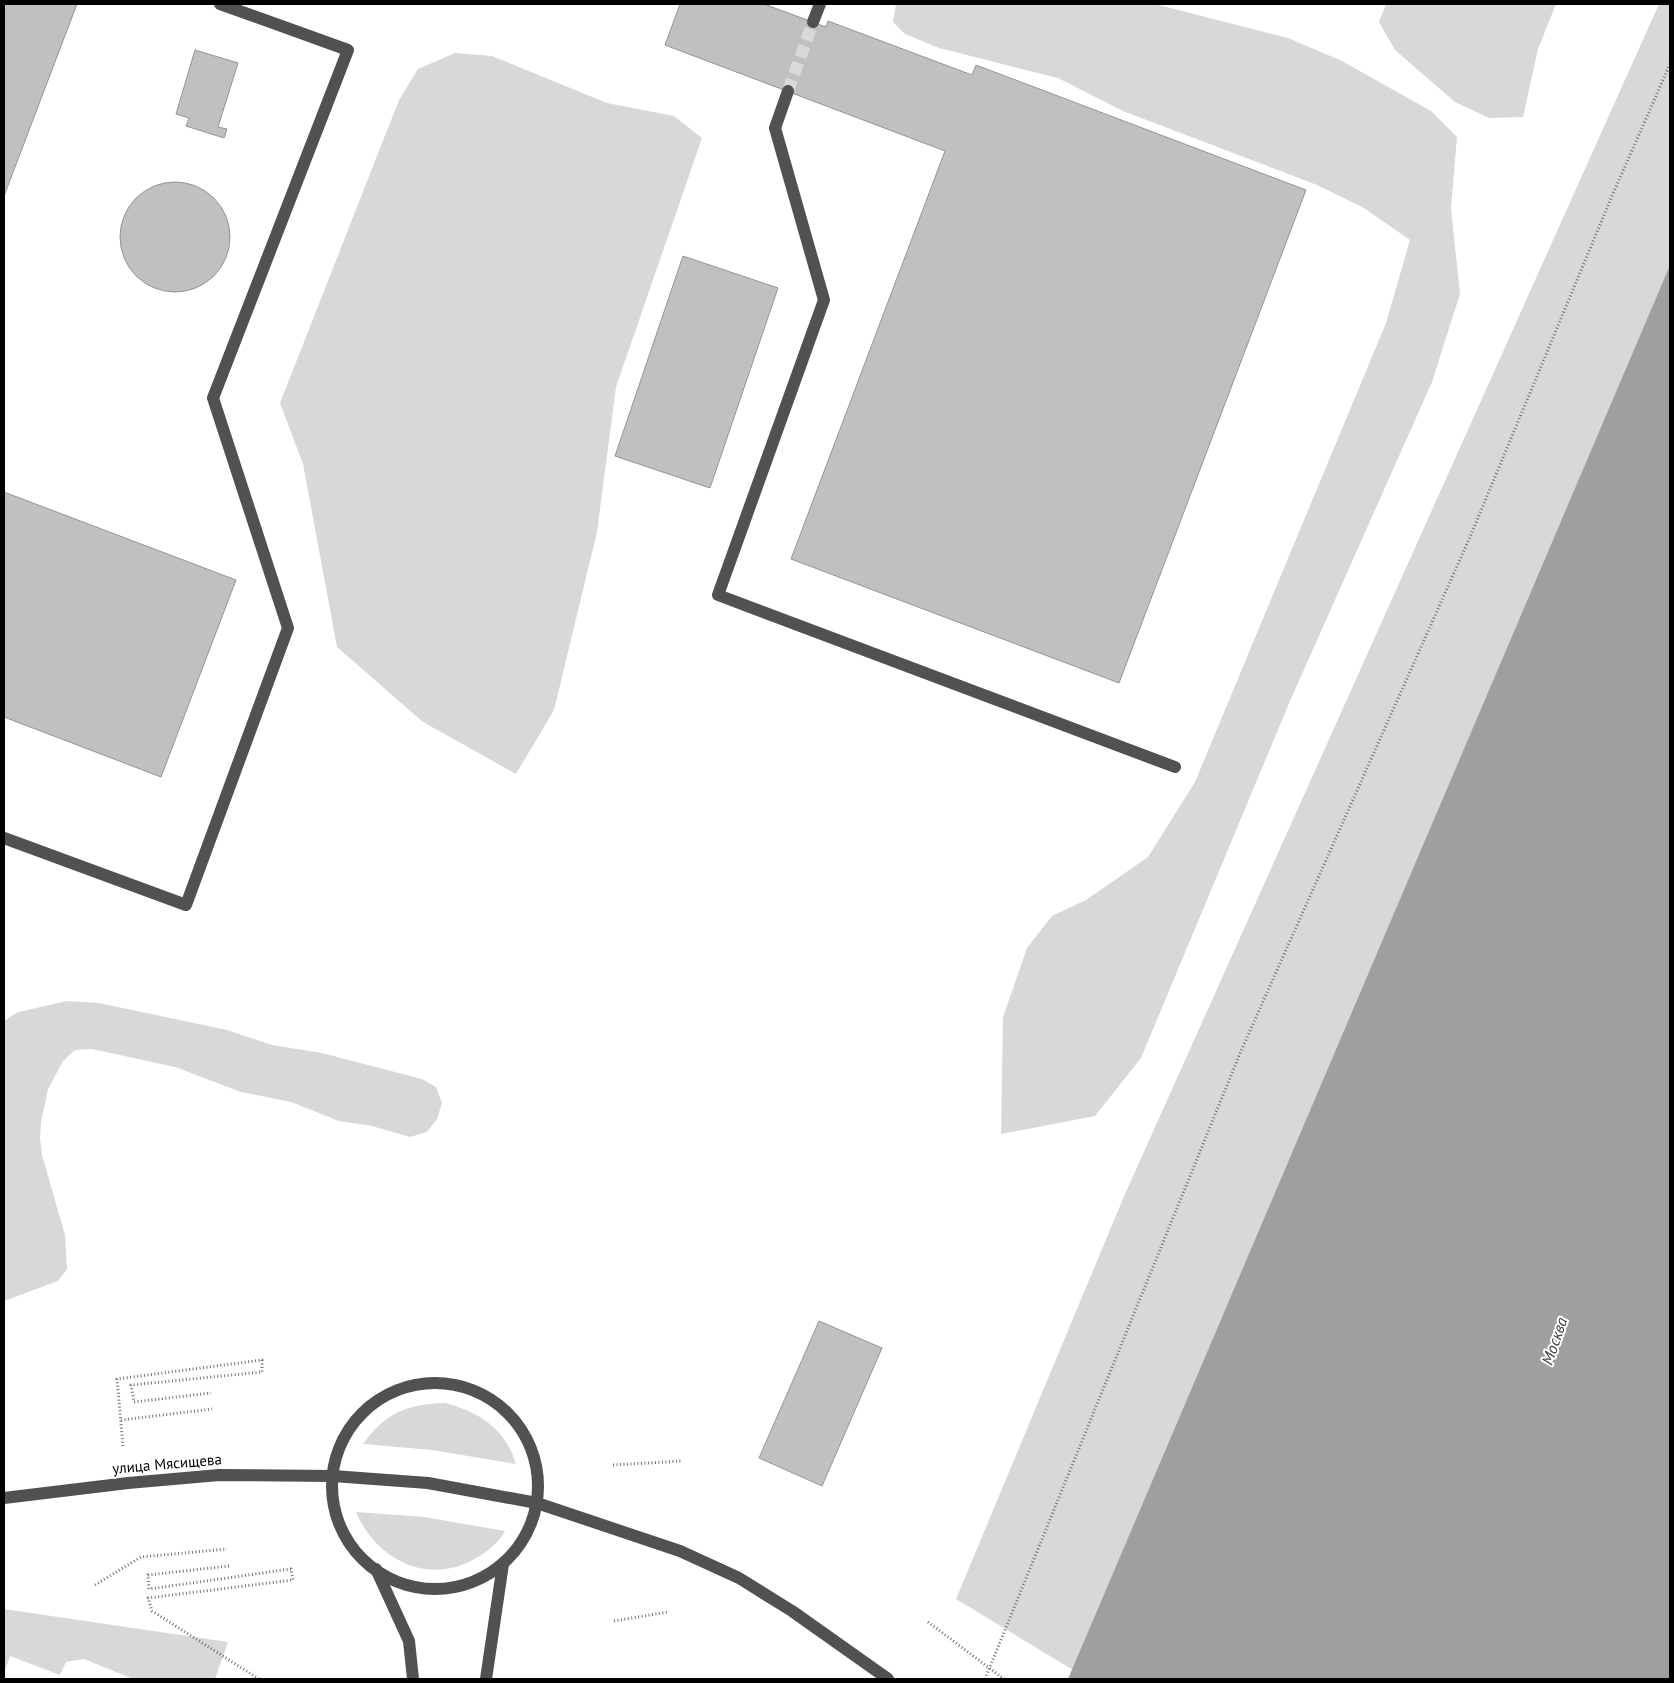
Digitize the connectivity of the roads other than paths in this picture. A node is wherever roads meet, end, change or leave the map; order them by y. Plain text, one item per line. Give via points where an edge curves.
1 (220, 4) edge
2 (820, 4) edge
3 (813, 22) tunnel mouth
4 (788, 91) tunnel mouth
5 (1175, 767) dead end
6 (4, 838) edge
7 (333, 1476) junction
8 (4, 1498) edge
9 (537, 1503) junction
10 (503, 1564) junction
11 (376, 1569) junction
12 (887, 1678) edge
13 (413, 1679) edge
14 (486, 1679) edge

1 - 6 street via 348,50 213,398 288,628 186,905
2 - 3 street
4 - 5 street via 775,128 824,300 718,595
7 - 8 street, улица Мясищева via 220,1475 128,1482
7 - 9 street, улица Мясищева via 428,1483
7 - 9 street via 344,1437 359,1416 386,1395 415,1385 447,1384 478,1392 504,1409 524,1433 534,1456 538,1479
7 - 11 street via 336,1514 346,1538 362,1559
9 - 10 street via 531,1526
9 - 12 street, улица Мясищева via 680,1551 739,1578
10 - 11 street via 483,1578 436,1590 409,1586
10 - 14 street
11 - 13 street via 409,1640

